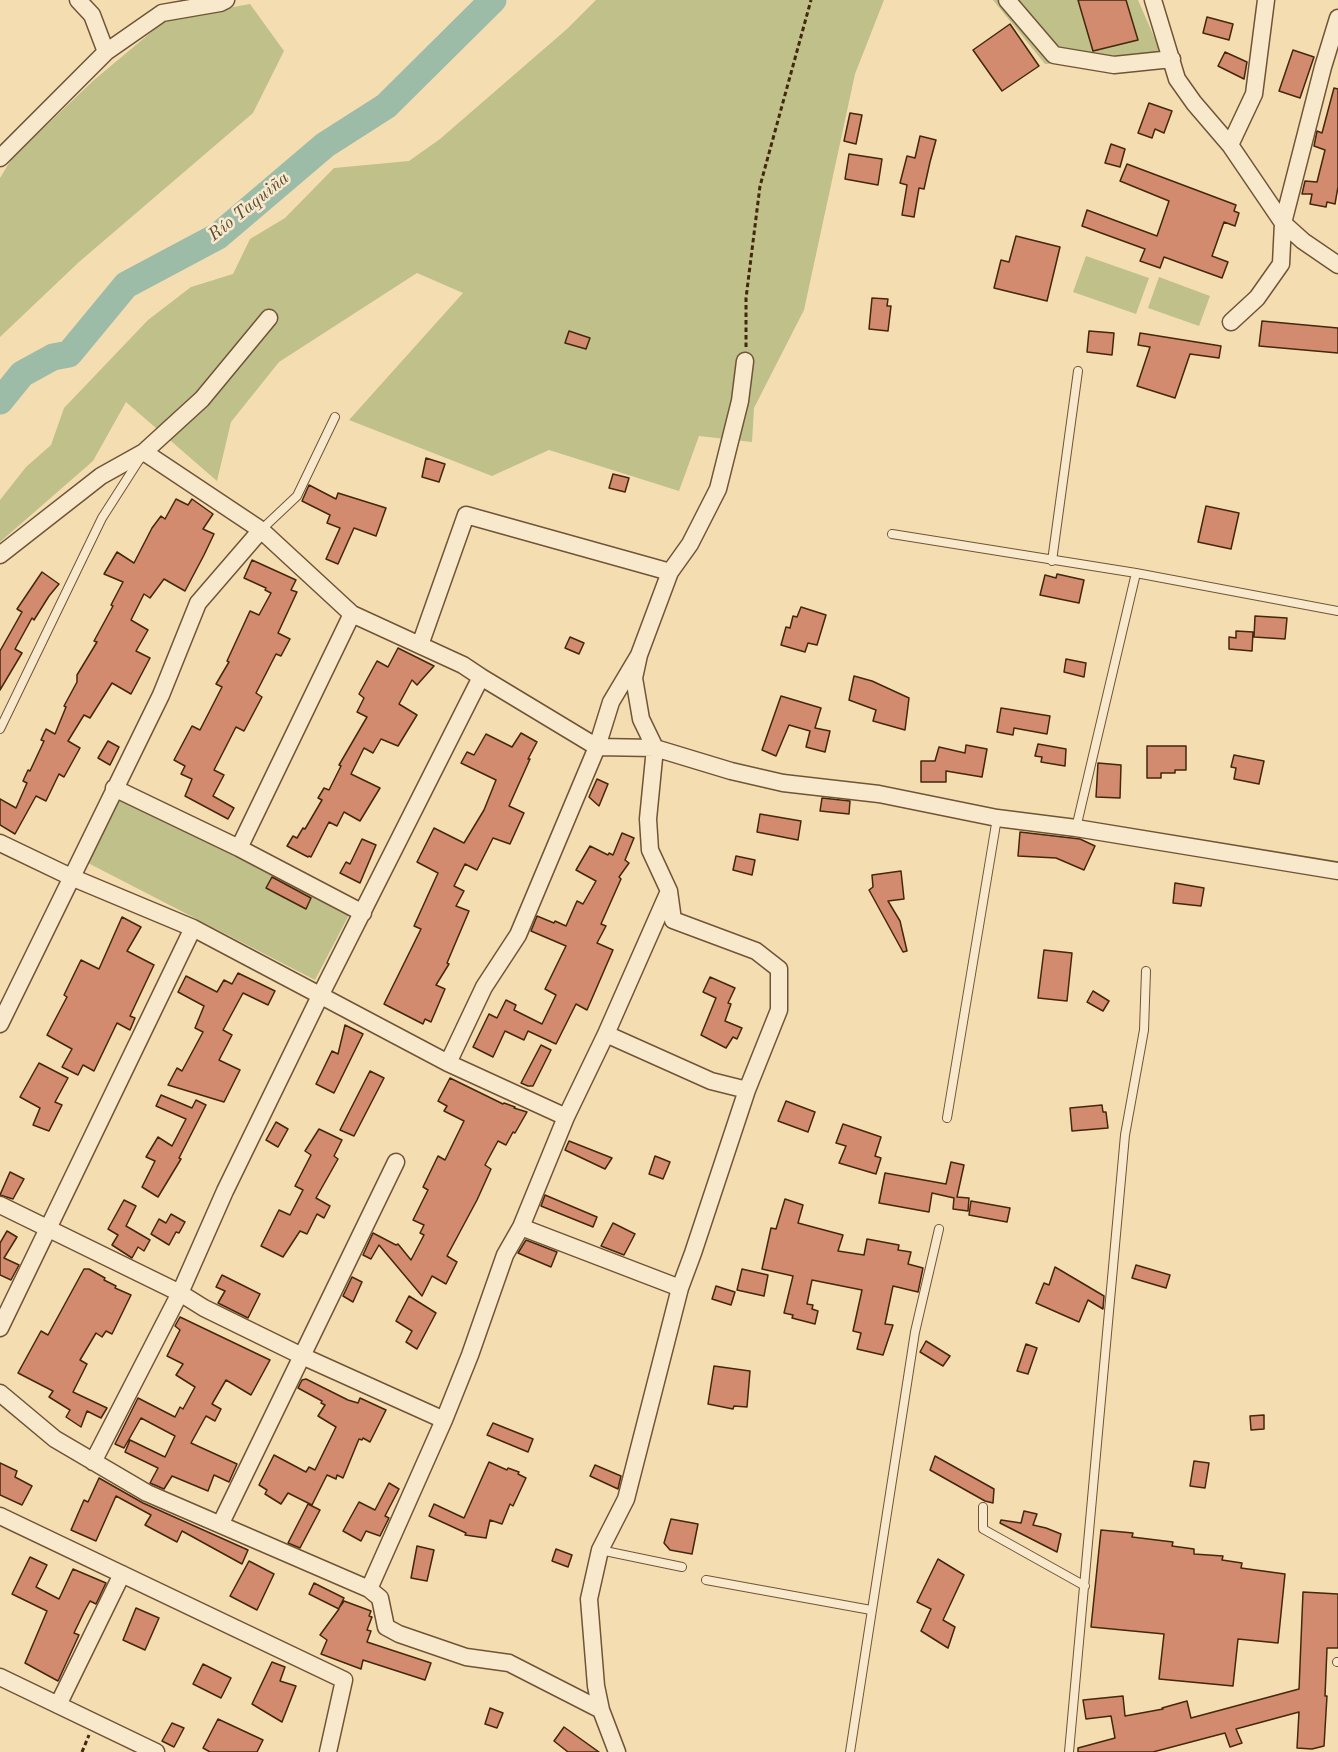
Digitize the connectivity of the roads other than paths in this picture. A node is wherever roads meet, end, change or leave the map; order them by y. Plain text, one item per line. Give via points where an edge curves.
1 (78, 0) edge
2 (226, 0) edge
3 (1007, 0) edge
4 (1153, 0) edge
5 (1266, 0) edge
6 (1338, 18) edge
7 (106, 52) junction
8 (1172, 59) junction
9 (1230, 145) junction
10 (0, 158) edge
11 (1283, 223) junction
12 (1338, 265) edge
13 (269, 318) dead end
14 (1231, 322) dead end
15 (745, 361) road end
16 (1078, 371) dead end
17 (335, 417) dead end
18 (144, 452) junction
19 (261, 530) junction
20 (891, 534) dead end
21 (0, 555) edge
22 (1052, 561) junction
23 (670, 572) junction
24 (1136, 573) junction
25 (1338, 611) edge
26 (352, 614) junction
27 (420, 645) junction
28 (639, 655) junction
29 (481, 678) junction
30 (0, 729) edge
31 (597, 747) junction
32 (655, 748) junction
33 (114, 788) junction
34 (997, 818) junction
35 (1076, 828) junction
36 (0, 843) edge
37 (239, 848) junction
38 (1338, 871) edge
39 (71, 877) junction
40 (669, 891) junction
41 (363, 913) junction
42 (193, 928) junction
43 (1146, 970) dead end
44 (320, 996) junction
45 (0, 1024) edge
46 (606, 1034) junction
47 (447, 1063) junction
48 (747, 1090) junction
49 (566, 1117) junction
50 (947, 1118) dead end
51 (396, 1162) dead end
52 (0, 1205) edge
53 (521, 1227) junction
54 (49, 1228) junction
55 (939, 1229) dead end
56 (680, 1288) junction
57 (180, 1293) junction
58 (0, 1328) edge
59 (302, 1356) junction
60 (0, 1393) edge
61 (444, 1420) junction
62 (93, 1462) junction
63 (983, 1507) dead end
64 (0, 1516) edge
65 (221, 1523) junction
66 (600, 1550) junction
67 (682, 1567) dead end
68 (122, 1574) junction
69 (706, 1580) dead end
70 (1085, 1586) junction
71 (369, 1589) junction
72 (871, 1610) junction
73 (0, 1677) edge
74 (58, 1705) junction
75 (601, 1710) junction
76 (156, 1752) edge
77 (328, 1752) edge
78 (617, 1752) edge
79 (850, 1752) edge
80 (1070, 1752) edge

1 - 7 street via 92,15
2 - 7 street via 162,13
3 - 8 street via 1054,55 1114,65
4 - 8 street
5 - 9 street via 1254,94
6 - 11 street
7 - 10 street
8 - 9 street via 1177,79
9 - 11 street
11 - 12 street
11 - 14 street via 1281,264 1257,298
13 - 18 street via 202,399
15 - 23 street via 740,401 718,489 690,544
16 - 22 lane
17 - 19 lane via 297,496
18 - 19 street
18 - 21 street via 101,476
18 - 30 lane via 102,518
19 - 26 street
19 - 33 street via 198,603 161,695
20 - 22 lane
22 - 24 lane
23 - 27 street via 466,515
23 - 28 street
24 - 25 lane
24 - 35 lane
26 - 27 street
26 - 37 street
27 - 29 street
28 - 31 street via 610,702
28 - 32 street via 634,678 641,719
29 - 31 street
29 - 41 street
31 - 32 street
31 - 47 street via 518,935 484,987
32 - 34 street via 783,783 879,794
32 - 40 street via 648,819 650,850
33 - 37 street
33 - 39 street
34 - 35 street
34 - 50 lane
35 - 38 street
36 - 39 street
37 - 41 street
39 - 42 street
39 - 45 street
40 - 46 street
40 - 48 street via 673,921 756,951 779,969 779,1010
41 - 44 street
42 - 44 street
42 - 54 street
43 - 70 lane via 1144,1030 1125,1135
44 - 47 street
44 - 57 street
46 - 48 street via 711,1081
46 - 49 street
47 - 49 street
48 - 56 street
49 - 53 street
51 - 59 street
52 - 54 street
53 - 56 street
53 - 61 street via 505,1255
54 - 57 street
54 - 58 street
55 - 72 lane via 915,1332
56 - 66 street via 626,1499
57 - 59 street
57 - 62 street
59 - 61 street
59 - 65 street
60 - 62 street via 54,1439
61 - 71 street
62 - 65 street via 147,1493
63 - 70 lane via 983,1529
64 - 68 street
65 - 71 street
66 - 67 lane
66 - 75 street via 589,1599
68 - 74 street
68 - 77 street via 344,1680
69 - 72 lane
70 - 80 lane
71 - 75 street via 380,1598 386,1627 399,1634 466,1658 508,1663
72 - 79 lane
73 - 74 street
74 - 76 street
75 - 78 street

